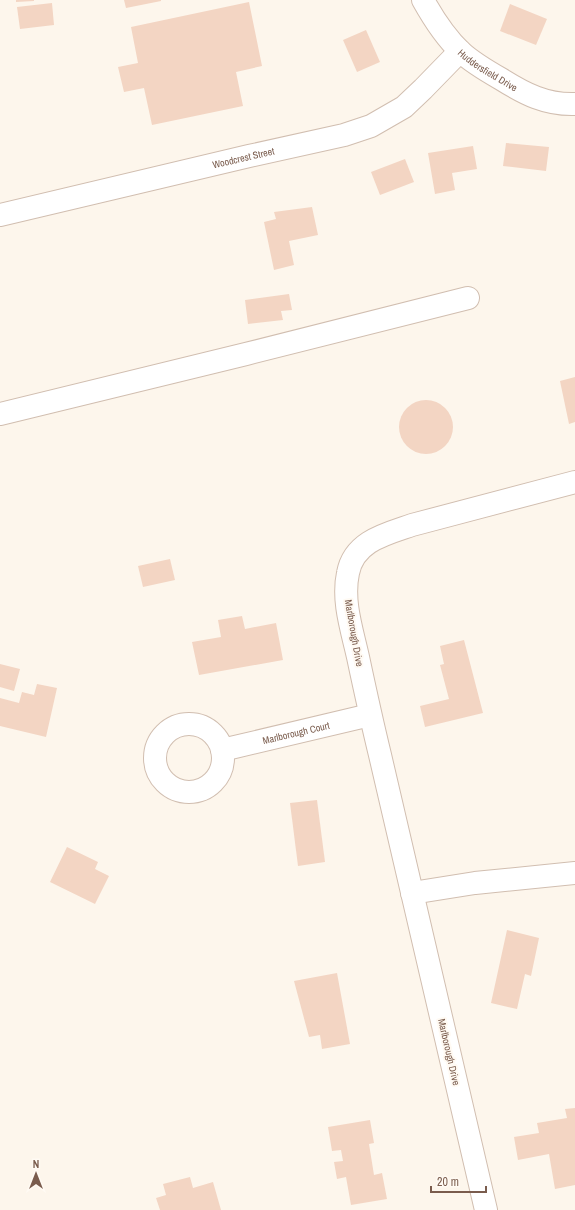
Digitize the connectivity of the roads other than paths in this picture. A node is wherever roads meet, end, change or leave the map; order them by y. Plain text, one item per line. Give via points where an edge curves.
1 (424, 0) edge
2 (460, 51) junction
3 (575, 104) edge
4 (0, 215) edge
5 (468, 298) dead end
6 (0, 414) edge
7 (575, 482) edge
8 (370, 715) junction
9 (222, 750) dead end
10 (575, 873) edge
11 (412, 893) junction
12 (486, 1210) edge

1 - 2 street, Huddersfield Drive via 430,12
2 - 3 street, Huddersfield Drive via 477,65 525,93 562,105
2 - 4 street, Woodcrest Street via 404,107 371,126 344,135
5 - 6 street
7 - 8 street, Marlborough Drive via 412,525 376,538 362,547 351,562 347,596
8 - 9 street, Marlborough Court
8 - 11 street, Marlborough Drive
10 - 11 street via 475,883
11 - 12 street, Marlborough Drive

